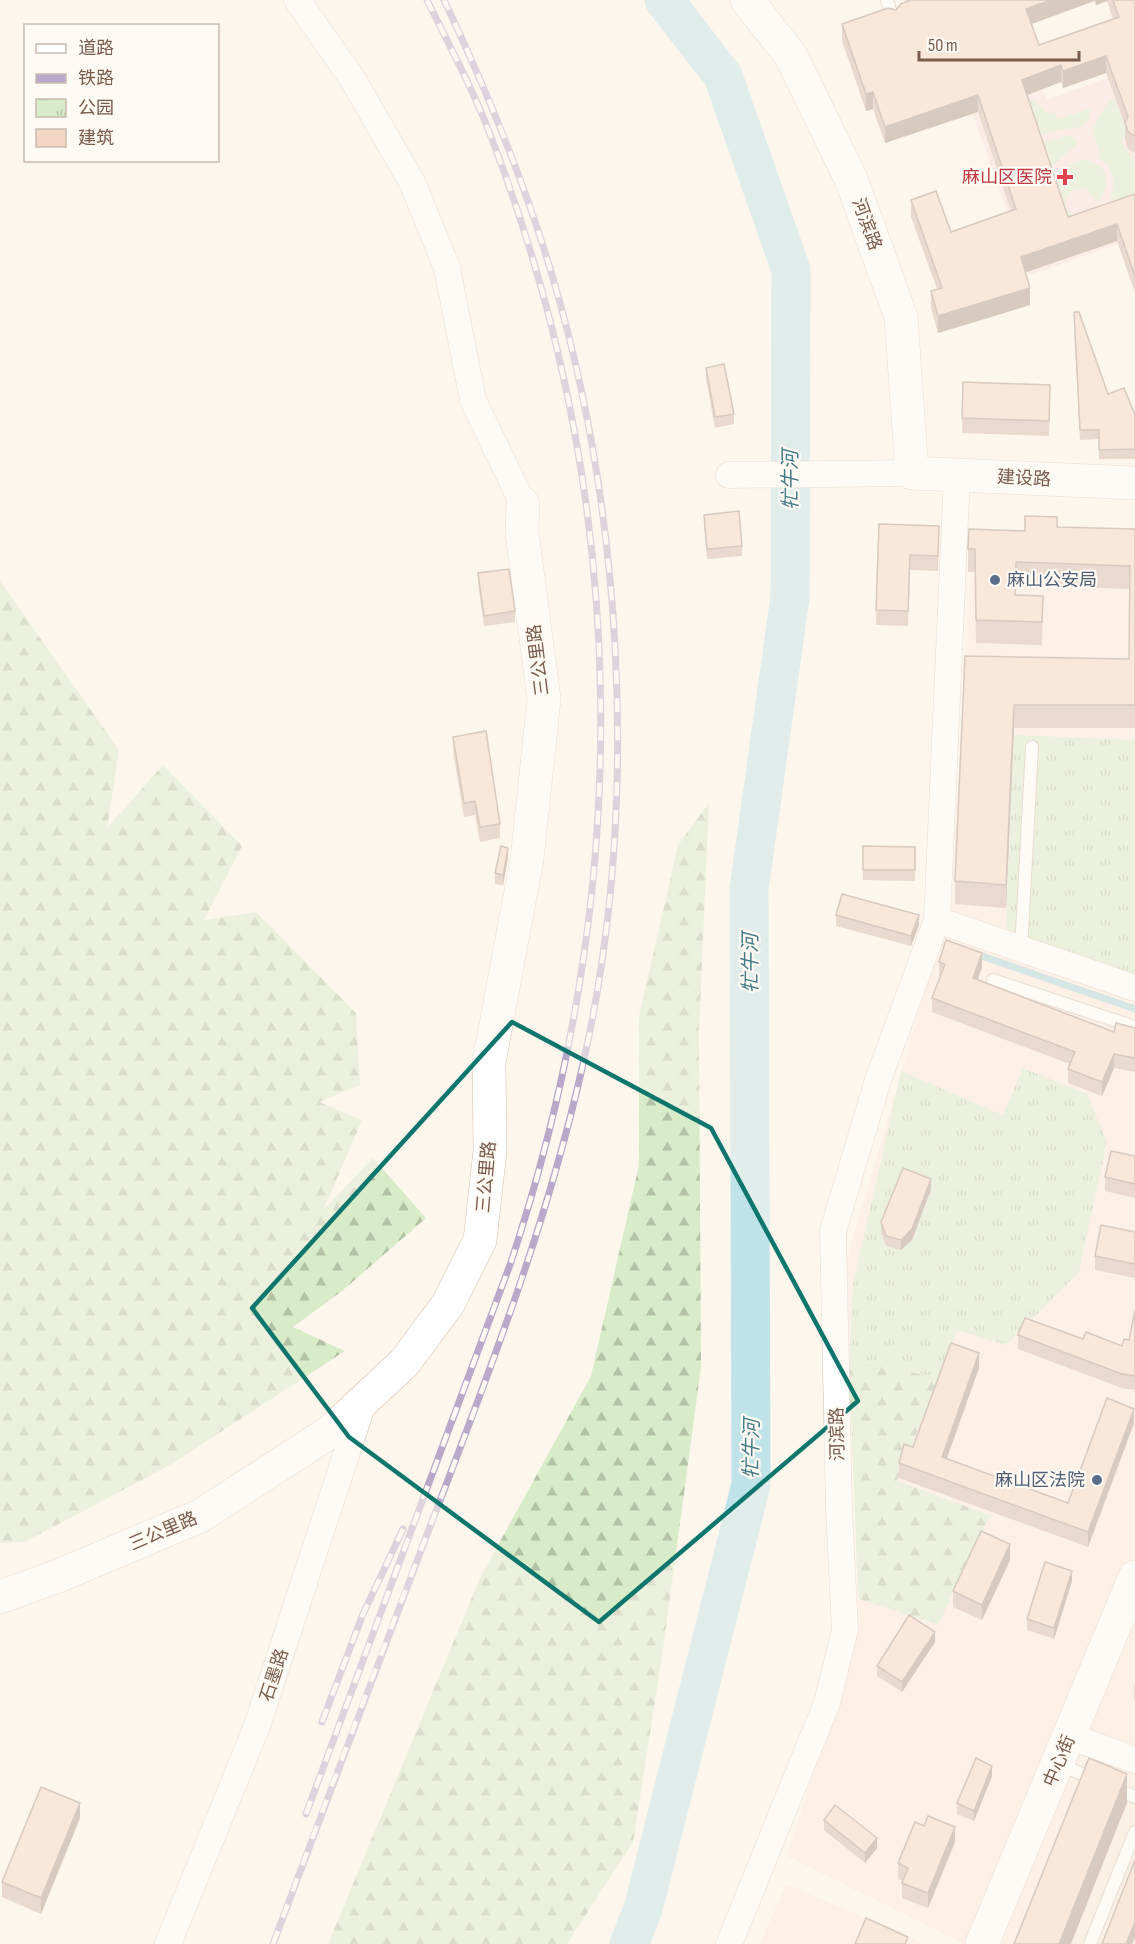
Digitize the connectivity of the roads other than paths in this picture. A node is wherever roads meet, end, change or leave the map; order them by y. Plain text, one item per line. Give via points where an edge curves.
1 (297, 0) edge
2 (747, 0) edge
3 (887, 0) edge
4 (893, 19) edge
5 (912, 473) junction
6 (729, 475) dead end
7 (957, 475) junction
8 (1135, 483) edge
9 (523, 504) joint
10 (1032, 747) dead end
11 (938, 920) junction
12 (1021, 950) junction
13 (993, 980) dead end
14 (1135, 988) edge
15 (1135, 1027) edge
16 (364, 1400) junction
17 (1135, 1577) edge
18 (0, 1597) edge
19 (1063, 1750) junction
20 (1135, 1760) edge
21 (1135, 1797) edge
22 (1135, 1832) edge
23 (168, 1944) edge
24 (729, 1944) edge
25 (982, 1944) edge
26 (1090, 1944) edge

1 - 9 street via 352,78 413,184 447,268 473,400
2 - 5 street, 河滨路 via 791,56 851,179 901,317
3 - 4 lane
5 - 6 street
5 - 7 street, 建设路
7 - 8 street, 建设路
7 - 11 street, 河滨路
9 - 16 street, 三公里路 via 522,532 544,699 527,859 489,1062 490,1151 480,1240 448,1304 405,1362
10 - 12 lane
11 - 12 street
11 - 24 street, 河滨路 via 878,1080 832,1231 845,1630 827,1703
12 - 14 street
13 - 15 lane
16 - 18 street, 三公里路 via 330,1432 200,1516
16 - 23 street, 石墨路 via 257,1726
17 - 19 street, 中心街
19 - 20 street
19 - 21 lane
19 - 25 street, 中心街
22 - 26 lane

